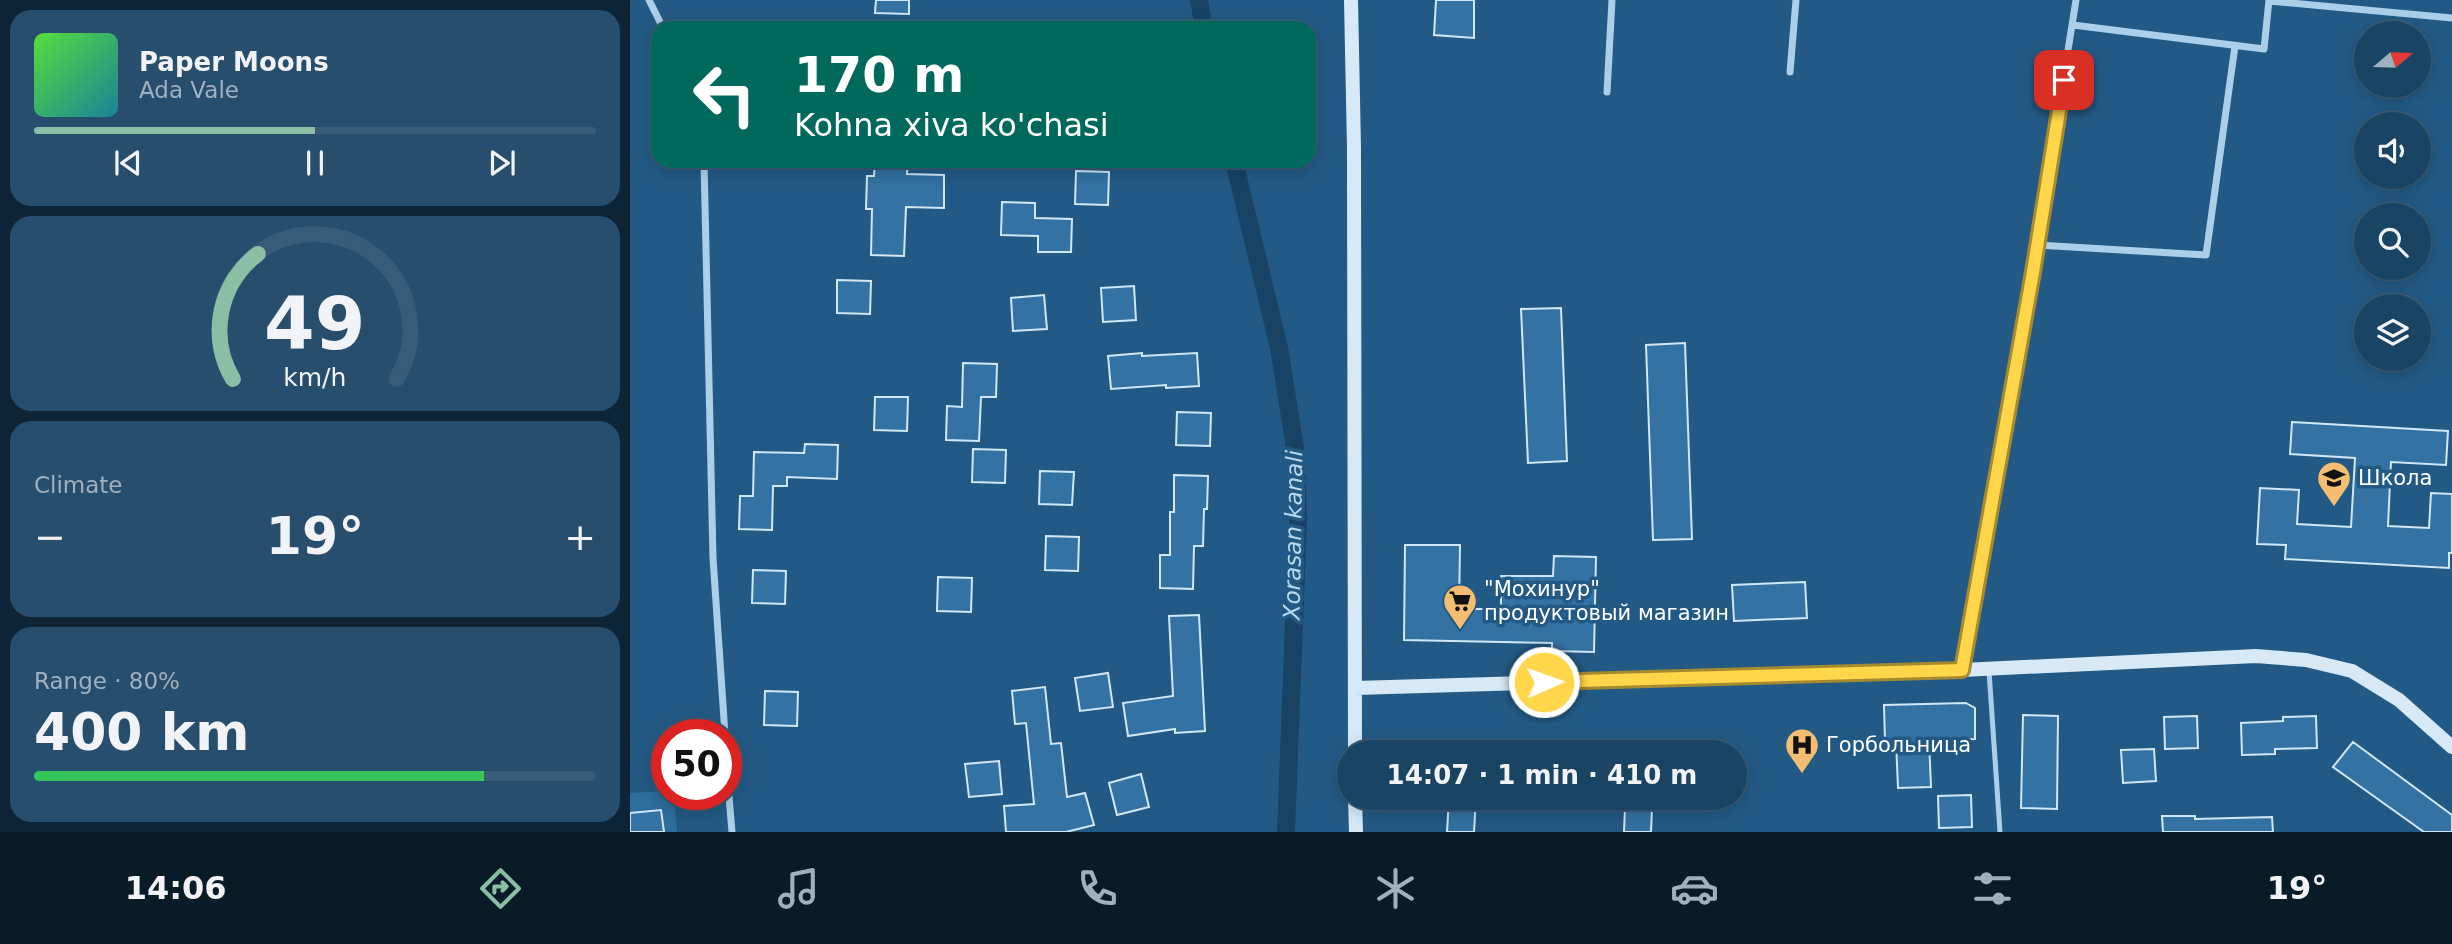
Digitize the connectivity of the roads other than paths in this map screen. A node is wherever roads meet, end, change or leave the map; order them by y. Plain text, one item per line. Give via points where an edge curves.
1 (649, 0) edge
2 (1351, 0) edge
3 (1612, 0) edge
4 (1796, 0) edge
5 (2076, 0) edge
6 (2269, 0) edge
7 (2452, 18) edge
8 (660, 21) edge
9 (2073, 25) junction
10 (2235, 46) junction
11 (1790, 72) dead end
12 (1607, 92) dead end
13 (704, 168) edge
14 (2037, 245) junction
15 (1989, 668) junction
16 (1962, 670) junction
17 (1355, 688) junction
18 (723, 719) edge
19 (1355, 740) edge
20 (2452, 747) edge
21 (730, 810) edge
22 (1355, 810) edge
23 (732, 832) edge
24 (1356, 832) edge
25 (2000, 832) edge

1 - 8 street
2 - 17 main road
3 - 12 street
4 - 11 street
5 - 9 street
6 - 7 street
6 - 10 street via 2264,49
9 - 10 street
9 - 14 street
10 - 14 street via 2206,255
13 - 18 street via 713,558
14 - 16 street
15 - 16 main road
15 - 20 main road via 2256,656 2306,660 2352,671 2399,700
15 - 25 lane
16 - 17 main road
17 - 19 main road
21 - 23 street
22 - 24 main road

